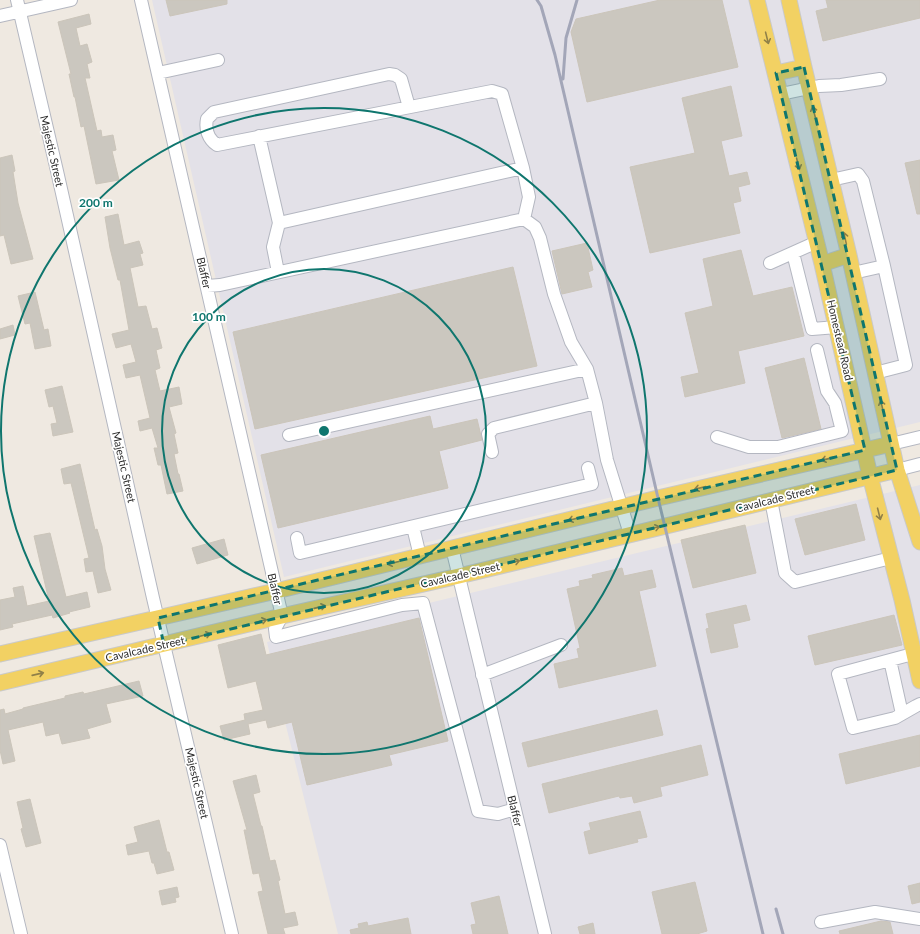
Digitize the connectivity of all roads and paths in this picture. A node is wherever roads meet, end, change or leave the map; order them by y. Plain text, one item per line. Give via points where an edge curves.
1 (71, 0) edge
2 (141, 0) edge
3 (757, 0) edge
4 (789, 0) edge
5 (18, 6) edge
6 (0, 16) edge
7 (218, 60) dead end
8 (804, 67) junction
9 (776, 73) junction
10 (158, 74) junction
11 (880, 79) dead end
12 (809, 88) junction
13 (781, 94) junction
14 (409, 107) junction
15 (259, 136) junction
16 (523, 168) junction
17 (831, 180) junction
18 (524, 219) junction
19 (279, 223) junction
20 (817, 242) junction
21 (793, 253) junction
22 (849, 255) junction
23 (770, 263) dead end
24 (822, 264) junction
25 (884, 266) junction
26 (278, 272) junction
27 (853, 273) junction
28 (207, 286) junction
29 (837, 327) junction
30 (817, 350) dead end
31 (587, 369) junction
32 (875, 373) junction
33 (853, 399) junction
34 (596, 402) junction
35 (835, 403) junction
36 (289, 435) dead end
37 (717, 437) dead end
38 (920, 437) edge
39 (891, 444) junction
40 (865, 450) junction
41 (492, 452) dead end
42 (920, 464) edge
43 (588, 468) dead end
44 (897, 470) junction
45 (870, 476) junction
46 (770, 500) junction
47 (622, 507) junction
48 (413, 527) junction
49 (630, 534) junction
50 (297, 538) dead end
51 (920, 542) edge
52 (452, 548) junction
53 (420, 556) junction
54 (891, 558) junction
55 (459, 576) junction
56 (415, 586) junction
57 (276, 591) junction
58 (423, 603) junction
59 (282, 616) junction
60 (158, 618) junction
61 (164, 645) junction
62 (561, 645) dead end
63 (0, 654) edge
64 (890, 660) junction
65 (918, 664) edge
66 (482, 675) junction
67 (0, 683) edge
68 (920, 704) edge
69 (902, 714) junction
70 (515, 809) junction
71 (0, 845) edge
72 (920, 919) edge
73 (821, 922) dead end
74 (21, 934) edge
75 (232, 934) edge
76 (545, 934) edge

1 - 5 street
2 - 10 street, Blaffer
3 -> 9 main road, Homestead Road
4 - 8 main road
5 - 6 street
5 - 60 street, Majestic Street
7 - 10 street
8 - 9 main road
8 - 12 main road
9 - 13 main road, Homestead Road
10 - 28 street, Blaffer
11 - 12 street
12 - 13 street
17 -> 12 main road
13 -> 20 main road, Homestead Road
14 - 15 street
14 - 15 street via 400,79 389,74 214,112 207,118 206,126 211,141 217,145
14 - 16 street via 492,91 502,94
15 - 19 street
16 - 18 street via 529,197
16 - 19 street
22 -> 17 main road
17 - 25 street via 858,174
18 - 26 street
18 - 31 street via 535,227 540,238 554,294 571,342
19 - 26 street via 273,247
20 - 21 street
20 - 24 main road, Homestead Road
21 - 23 street
21 - 29 street via 812,329
22 - 24 main road
22 - 27 main road
24 - 29 main road, Homestead Road
25 - 27 street
25 - 32 street via 906,365
26 - 28 street
27 - 32 main road
28 - 57 street, Blaffer
29 - 33 main road, Homestead Road
30 - 35 street via 828,391
31 - 34 street
31 - 36 street
39 -> 32 main road
33 - 35 street
33 - 40 main road, Homestead Road
34 - 41 street via 494,428 488,434
34 - 47 street via 607,460
35 - 37 street via 842,431 778,447 749,447
38 - 39 street
39 - 40 main road
39 - 44 main road
40 - 45 main road, Homestead Road
40 -> 47 main road
42 - 44 street, Cavalcade Street
43 - 48 street via 592,484
44 - 45 main road, Cavalcade Street
44 - 51 main road
45 - 46 main road, Cavalcade Street
45 -> 54 main road, Homestead Road
49 -> 46 main road, Cavalcade Street
46 - 54 street via 785,573 795,582
47 - 49 street
47 -> 52 main road
48 - 50 street via 300,553
48 - 53 street
55 -> 49 main road, Cavalcade Street
52 - 53 main road
52 - 55 street, Blaffer
53 -> 57 main road
54 - 65 main road, Homestead Road
55 - 56 main road, Cavalcade Street
55 - 66 street, Blaffer
56 - 58 street
59 -> 56 main road, Cavalcade Street
57 - 59 street, Blaffer
57 - 60 main road
58 - 59 street via 402,605 276,637 274,629
58 - 70 street via 478,811 498,814
61 -> 59 main road, Cavalcade Street
60 - 61 street, Majestic Street
60 - 63 main road
67 -> 61 main road, Cavalcade Street
61 - 75 street, Majestic Street
62 - 66 street
64 - 65 street
64 - 69 street
64 - 69 street via 838,674 853,728
66 - 70 street, Blaffer
68 - 69 street
70 - 76 street, Blaffer
71 - 74 street
72 - 73 street via 875,912

